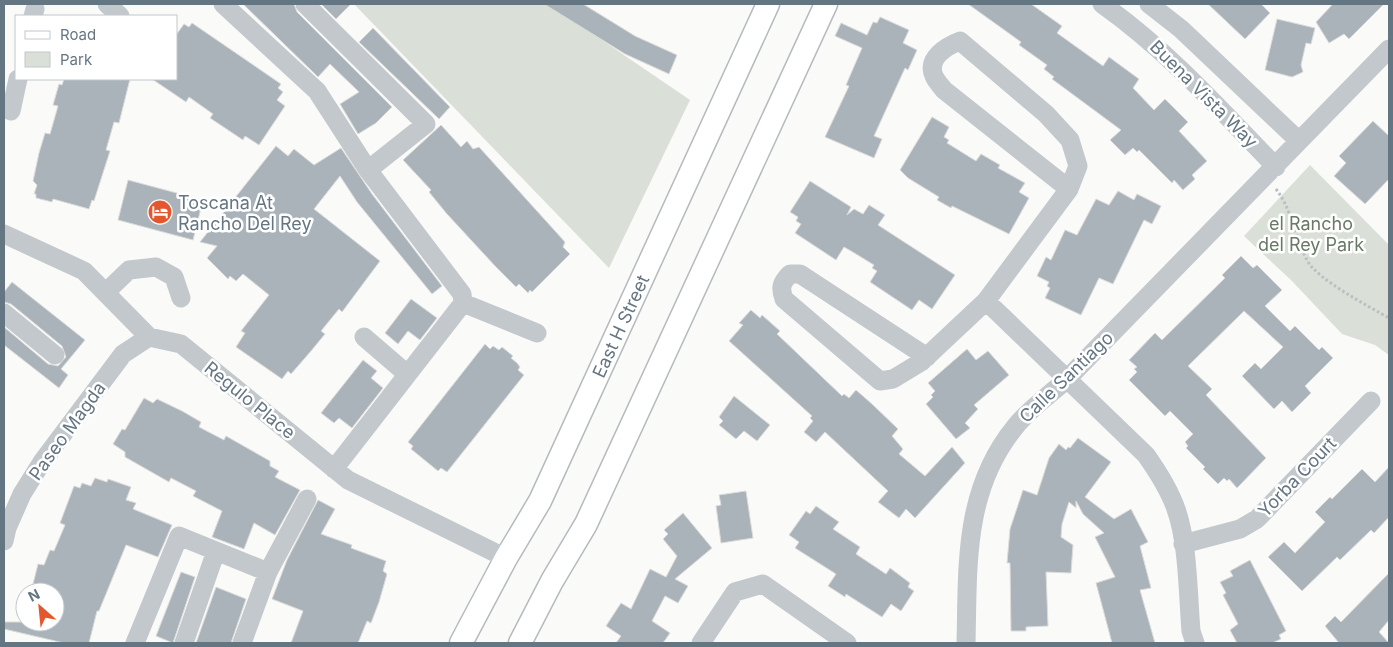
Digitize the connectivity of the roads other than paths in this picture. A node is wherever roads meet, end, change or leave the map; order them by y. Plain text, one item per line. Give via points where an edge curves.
1 (107, 4) edge
2 (133, 4) edge
3 (224, 4) edge
4 (305, 4) edge
5 (768, 4) edge
6 (826, 4) edge
7 (1150, 4) edge
8 (1111, 6) edge
9 (119, 15) edge
10 (121, 15) edge
11 (1132, 25) junction
12 (1389, 49) edge
13 (18, 80) edge
14 (11, 111) dead end
15 (1299, 141) junction
16 (368, 170) junction
17 (1271, 172) junction
18 (1069, 189) junction
19 (4, 234) edge
20 (106, 292) junction
21 (181, 298) dead end
22 (986, 301) junction
23 (463, 303) junction
24 (4, 313) edge
25 (537, 333) dead end
26 (364, 336) dead end
27 (149, 337) junction
28 (55, 356) dead end
29 (927, 357) junction
30 (407, 374) junction
31 (1068, 378) junction
32 (1371, 401) dead end
33 (334, 469) junction
34 (307, 499) dead end
35 (4, 541) edge
36 (1183, 544) junction
37 (216, 551) junction
38 (506, 558) junction
39 (268, 572) junction
40 (135, 643) edge
41 (184, 643) edge
42 (242, 643) edge
43 (461, 643) edge
44 (520, 643) edge
45 (701, 643) edge
46 (847, 643) edge
47 (966, 643) edge
48 (1195, 643) edge

1 - 9 street
2 - 10 street
3 - 16 street via 317,91
4 - 16 street via 426,124
5 - 38 main road, East H Street via 540,501
6 - 44 main road via 586,524
7 - 11 street
7 - 15 street, Buena Vista Way via 1182,29
8 - 11 street, Buena Vista Way
11 - 17 street, Buena Vista Way via 1163,52
12 - 15 street
13 - 14 street
15 - 17 street
16 - 23 street via 462,294
17 - 31 street, Calle Santiago
18 - 18 street via 1078,166 1070,140 1046,114 960,41 944,47 936,58 933,76 944,90
18 - 22 street
19 - 20 street via 84,271
20 - 21 street via 129,270 156,267 174,277
20 - 27 street
22 - 29 street
22 - 31 street
23 - 25 street
23 - 30 street
24 - 28 street
26 - 30 street
27 - 33 street, Regulo Place via 182,344
27 - 35 street, Paseo Magda via 123,354 42,462 22,494
29 - 29 street via 800,274 790,274 783,281 784,299 880,381 893,379
30 - 33 street
31 - 36 street via 1146,455 1164,480 1177,510
31 - 47 street, Calle Santiago via 1016,426 1003,444 984,483 968,543
32 - 36 street, Yorba Court via 1258,518 1240,529
33 - 38 street, Regulo Place via 348,480
34 - 39 street
36 - 48 street via 1191,631
37 - 39 street
37 - 40 street via 179,536
37 - 41 street
38 - 43 main road, East H Street
39 - 42 street
45 - 46 street via 735,592 763,584

